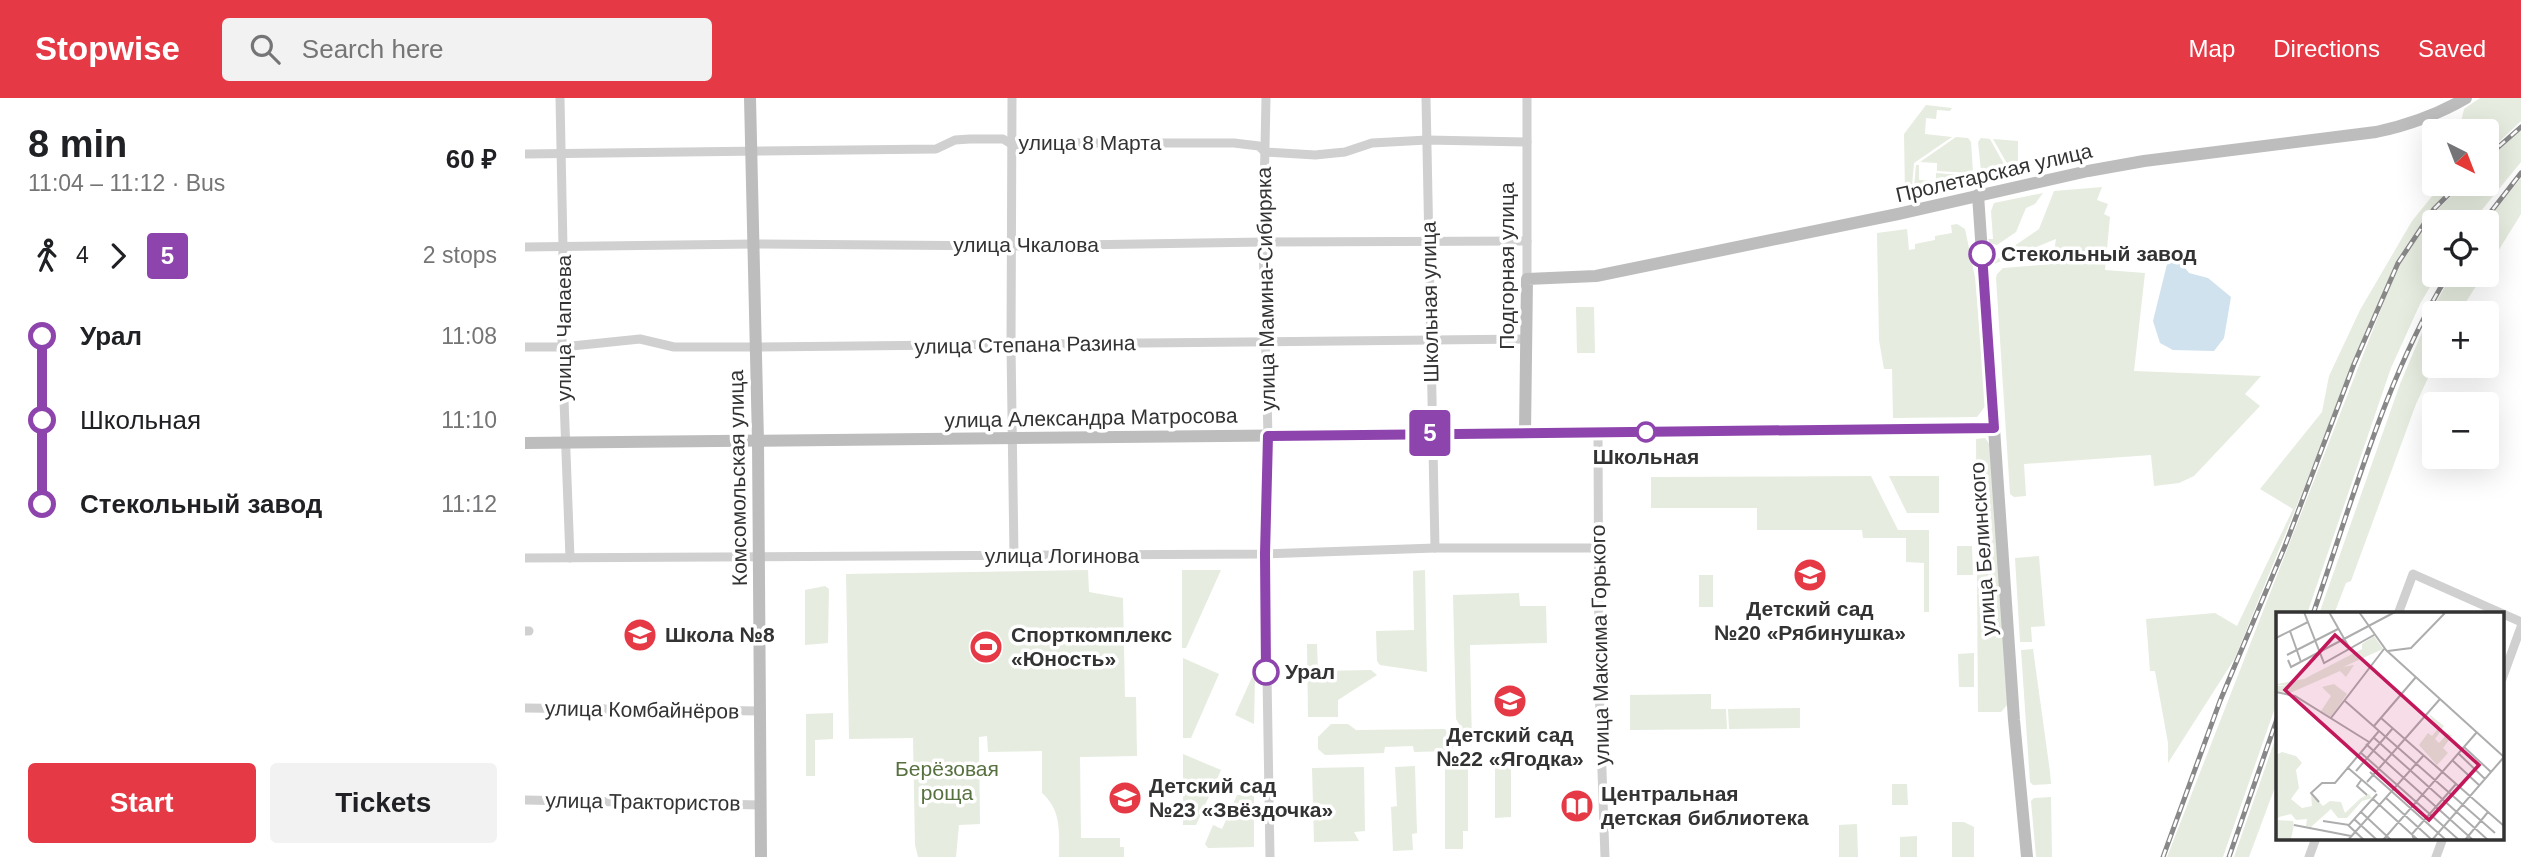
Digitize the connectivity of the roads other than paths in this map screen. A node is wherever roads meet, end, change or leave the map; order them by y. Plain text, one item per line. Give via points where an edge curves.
1 (560, 98) edge
2 (750, 98) edge
3 (1012, 98) edge
4 (1266, 98) edge
5 (1426, 98) edge
6 (1527, 98) edge
7 (2466, 98) edge
8 (1427, 140) junction
9 (1527, 142) junction
10 (1013, 145) junction
11 (751, 150) junction
12 (1265, 152) junction
13 (525, 154) edge
14 (561, 154) junction
15 (1978, 195) junction
16 (1527, 241) junction
17 (1263, 242) junction
18 (1428, 242) junction
19 (754, 244) junction
20 (1011, 246) junction
21 (525, 247) edge
22 (563, 247) junction
23 (1527, 279) junction
24 (1526, 339) junction
25 (1430, 340) junction
26 (1265, 342) junction
27 (1011, 346) junction
28 (525, 347) edge
29 (562, 347) junction
30 (755, 347) junction
31 (1994, 428) junction
32 (1598, 432) junction
33 (1433, 433) junction
34 (1525, 433) junction
35 (1268, 436) junction
36 (1013, 438) junction
37 (758, 441) junction
38 (566, 442) junction
39 (525, 443) edge
40 (1435, 548) junction
41 (1599, 548) junction
42 (1265, 554) junction
43 (1014, 556) junction
44 (525, 558) edge
45 (570, 558) junction
46 (759, 558) junction
47 (2399, 612) edge
48 (2493, 612) edge
49 (2504, 617) edge
50 (2521, 625) edge
51 (2504, 673) edge
52 (525, 708) edge
53 (760, 711) junction
54 (525, 800) edge
55 (761, 805) junction
56 (2442, 840) edge
57 (761, 857) edge
58 (1270, 857) edge
59 (1605, 857) edge
60 (2027, 857) edge
61 (2436, 857) edge

1 - 14 street, улица Чапаева
2 - 11 street, Комсомольская улица
3 - 10 street
4 - 12 street, улица Мамина-Сибиряка
5 - 8 street, Школьная улица
6 - 9 street, Подгорная улица
7 - 15 street, Пролетарская улица via 2431,117 2376,132 2144,161
8 - 9 street, улица 8 Марта
8 - 12 street, улица 8 Марта via 1372,143 1315,155
8 - 18 street, Школьная улица
9 - 16 street, Подгорная улица
10 - 11 street, улица 8 Марта via 1003,139 970,139 936,149
10 - 12 street, улица 8 Марта via 1234,143 1259,146
10 - 20 street
11 - 14 street, улица 8 Марта
11 - 19 street, Комсомольская улица
12 - 17 street, улица Мамина-Сибиряка
13 - 14 street, улица 8 Марта
14 - 22 street, улица Чапаева
15 - 23 street, Пролетарская улица via 1596,276
15 - 31 street, улица Белинского
16 - 18 street, улица Чкалова
16 - 23 street, Подгорная улица
17 - 18 street, улица Чкалова
17 - 20 street, улица Чкалова
17 - 26 street, улица Мамина-Сибиряка
18 - 25 street, Школьная улица
19 - 20 street, улица Чкалова
19 - 22 street, улица Чкалова
19 - 30 street, Комсомольская улица
20 - 27 street
21 - 22 street, улица Чкалова
22 - 29 street, улица Чапаева
23 - 24 street, Подгорная улица
24 - 25 street, улица Степана Разина
24 - 34 street, Подгорная улица
25 - 26 street, улица Степана Разина
25 - 33 street, Школьная улица
26 - 27 street, улица Степана Разина
26 - 35 street, улица Мамина-Сибиряка
27 - 30 street, улица Степана Разина
27 - 36 street
28 - 29 street, улица Степана Разина
29 - 30 street, улица Степана Разина via 640,338 674,347
29 - 38 street, улица Чапаева
30 - 37 street, Комсомольская улица
31 - 32 street, улица Александра Матросова
31 - 60 street, улица Белинского
32 - 34 street, улица Александра Матросова
32 - 41 street, улица Максима Горького
33 - 34 street, улица Александра Матросова
33 - 35 street, улица Александра Матросова
33 - 40 street, Школьная улица
35 - 36 street, улица Александра Матросова
35 - 42 street, улица Мамина-Сибиряка
36 - 37 street, улица Александра Матросова
36 - 43 street
37 - 38 street, улица Александра Матросова
37 - 46 street, Комсомольская улица
38 - 39 street, улица Александра Матросова
38 - 45 street, улица Чапаева
40 - 41 street, улица Логинова
40 - 42 street, улица Логинова
41 - 59 street, улица Максима Горького
42 - 43 street, улица Логинова
42 - 58 street, улица Мамина-Сибиряка
43 - 46 street, улица Логинова
44 - 45 street, улица Логинова
45 - 46 street, улица Логинова
46 - 53 street, Комсомольская улица
47 - 48 street via 2413,574
49 - 50 street
50 - 51 street
52 - 53 street, улица Комбайнёров
53 - 55 street, Комсомольская улица
54 - 55 street, улица Трактористов
55 - 57 street, Комсомольская улица
56 - 61 street

